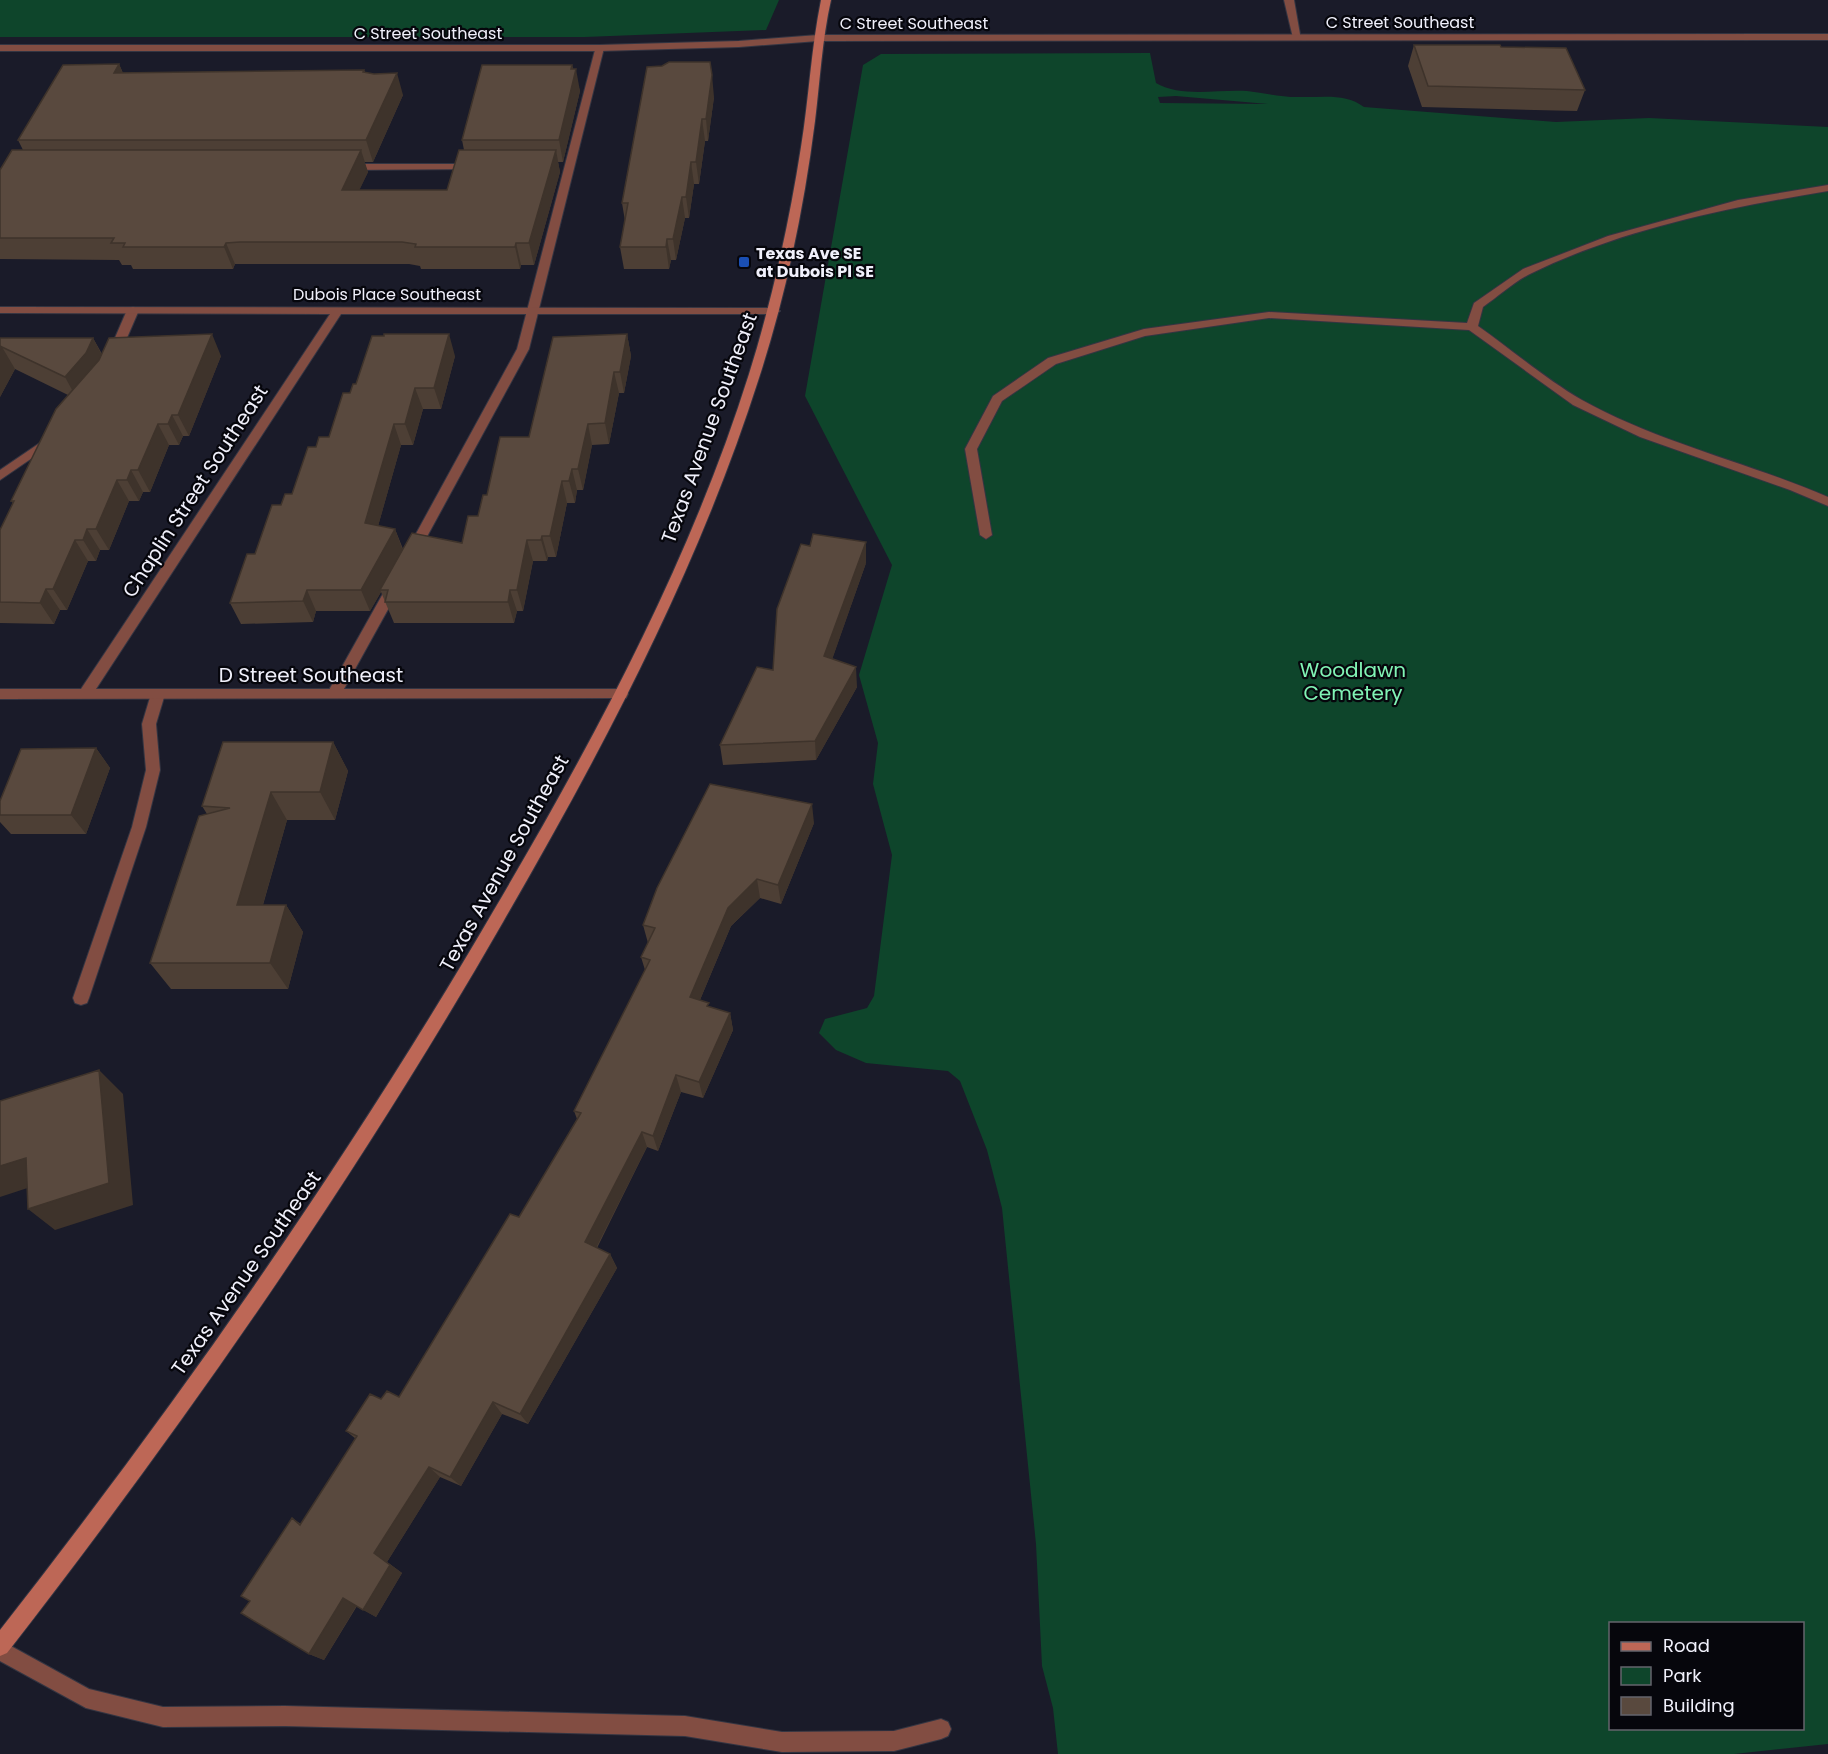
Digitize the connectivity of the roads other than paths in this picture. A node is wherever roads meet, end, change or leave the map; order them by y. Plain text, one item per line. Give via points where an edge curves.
1 (826, 0) edge
2 (1289, 0) edge
3 (1828, 37) edge
4 (818, 38) junction
5 (1298, 38) junction
6 (0, 48) edge
7 (599, 48) junction
8 (333, 167) edge
9 (487, 167) edge
10 (1828, 188) edge
11 (0, 310) edge
12 (133, 310) junction
13 (338, 310) junction
14 (535, 311) junction
15 (774, 311) junction
16 (1472, 327) junction
17 (109, 368) edge
18 (56, 434) edge
19 (0, 476) edge
20 (1828, 502) edge
21 (986, 535) dead end
22 (0, 694) edge
23 (85, 694) junction
24 (158, 694) junction
25 (334, 694) junction
26 (621, 694) junction
27 (81, 998) dead end
28 (0, 1648) edge
29 (941, 1729) dead end

1 - 4 main road, Texas Avenue Southeast
2 - 5 street
3 - 5 street, C Street Southeast
4 - 5 street, C Street Southeast
4 - 7 street, C Street Southeast
4 - 15 main road, Texas Avenue Southeast via 794,222
6 - 7 street, C Street Southeast
7 - 14 street via 564,167
8 - 9 street
10 - 16 street via 1738,203 1611,238 1537,266 1478,305
11 - 12 street, Dubois Place Southeast
12 - 13 street, Dubois Place Southeast
12 - 17 street
13 - 14 street, Dubois Place Southeast
13 - 23 street, Chaplin Street Southeast
14 - 15 street, Dubois Place Southeast
14 - 25 street via 523,349
15 - 26 main road, Texas Avenue Southeast via 718,475 681,566
16 - 20 street via 1587,406 1644,434
16 - 21 street via 1269,315 1144,333 1052,361 997,399 972,449
18 - 19 street
22 - 23 street, D Street Southeast
23 - 24 street, D Street Southeast
24 - 25 street, D Street Southeast
24 - 27 street via 149,724 153,770 139,827
25 - 26 street, D Street Southeast
26 - 28 main road, Texas Avenue Southeast via 463,980 390,1099 269,1281 101,1517
28 - 29 street via 86,1698 163,1717 285,1716 685,1726 782,1742 894,1741

